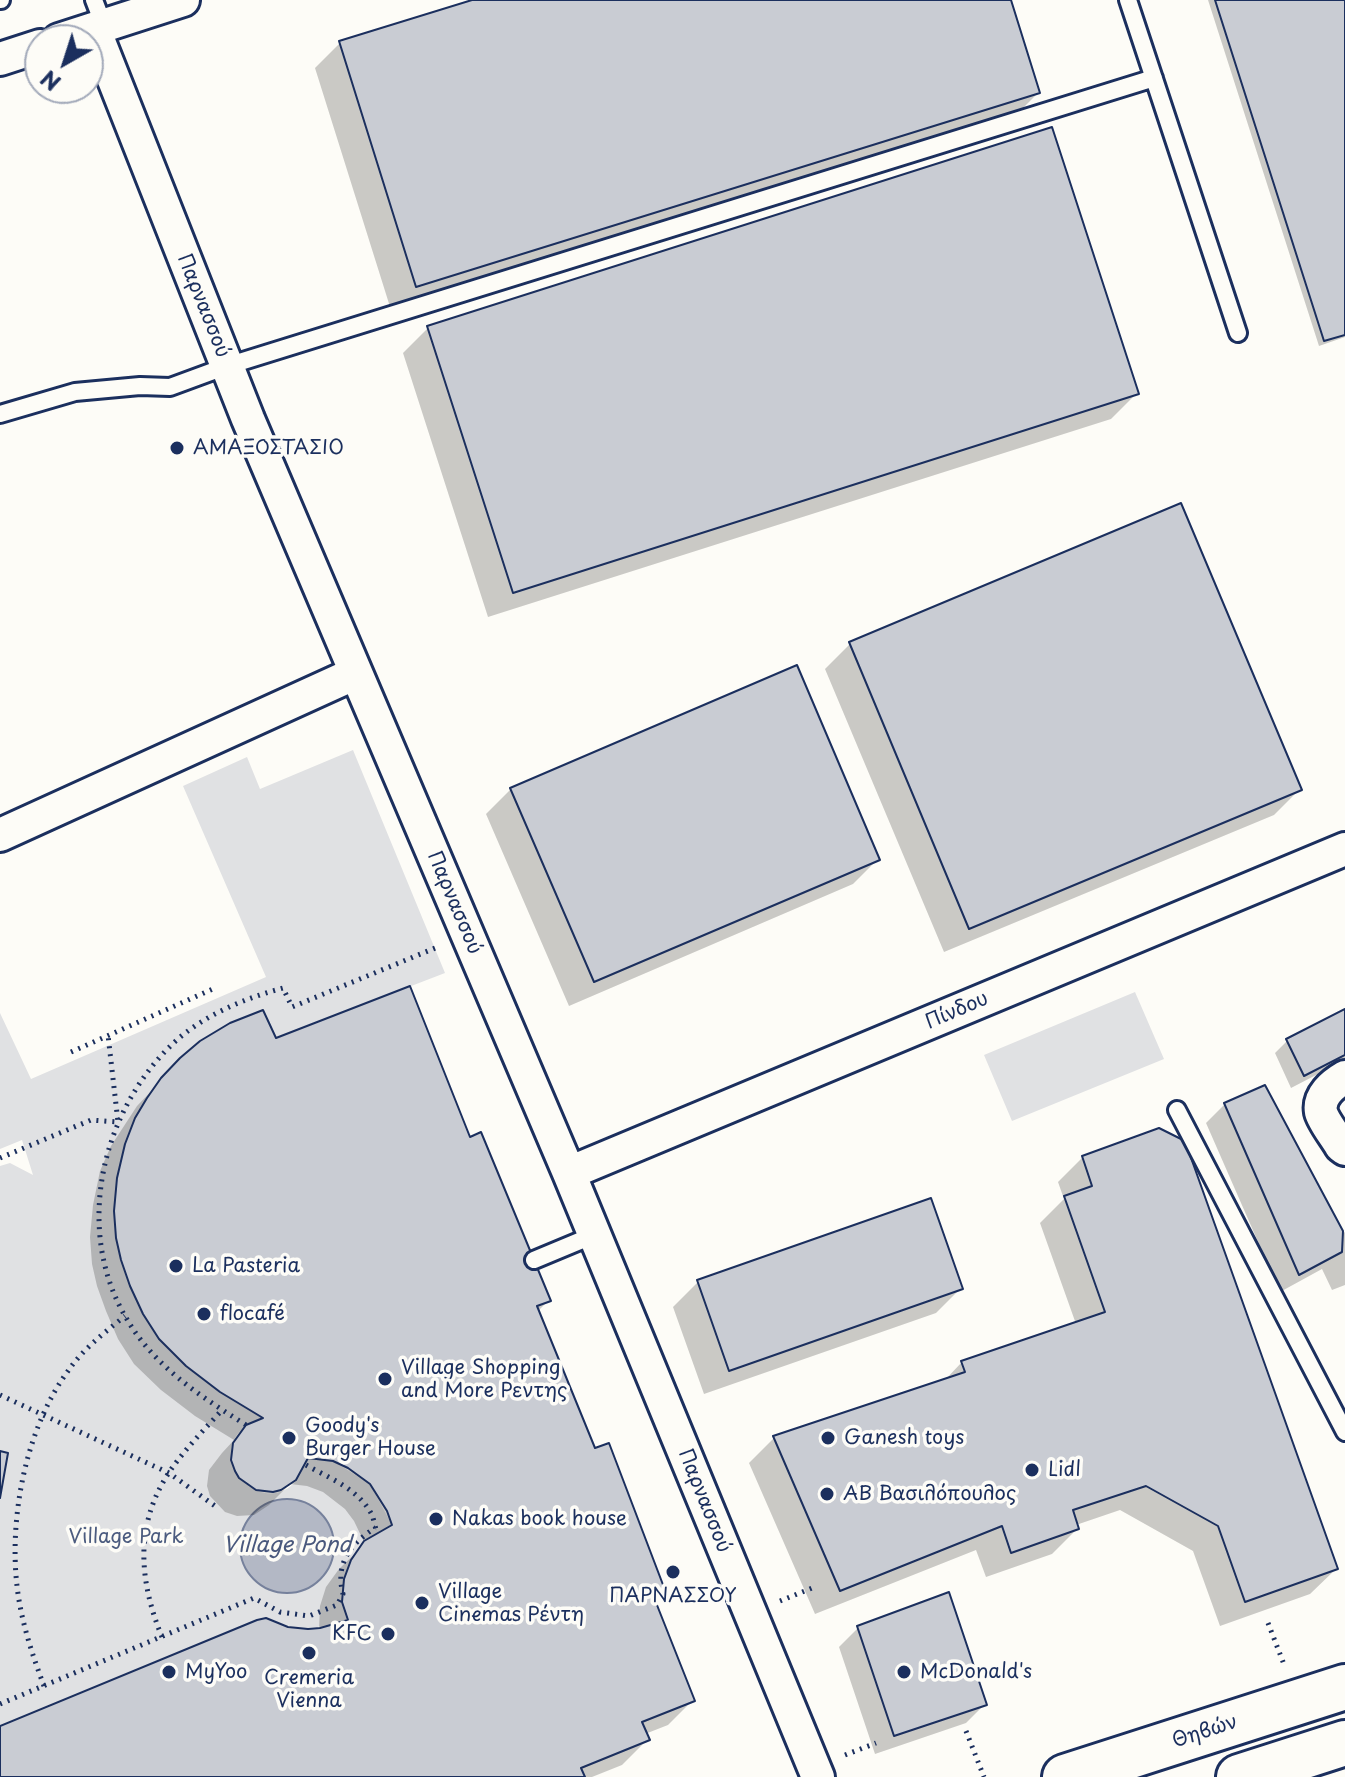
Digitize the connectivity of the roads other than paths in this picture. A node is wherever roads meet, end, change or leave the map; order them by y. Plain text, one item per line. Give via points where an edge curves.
1 (183, 0) edge
2 (1128, 0) edge
3 (97, 18) edge
4 (24, 51) edge
5 (0, 59) edge
6 (1154, 78) junction
7 (1238, 333) dead end
8 (227, 366) junction
9 (0, 414) edge
10 (356, 673) junction
11 (0, 835) edge
12 (1345, 849) edge
13 (1345, 1077) edge
14 (1177, 1110) dead end
15 (1345, 1149) edge
16 (569, 1173) junction
17 (594, 1235) junction
18 (534, 1260) dead end
19 (1345, 1432) edge
20 (1345, 1687) edge
21 (1345, 1743) edge
22 (818, 1777) edge
23 (1065, 1777) edge
24 (1239, 1777) edge

1 - 3 street
2 - 6 lane
3 - 8 street, Παρνασσού
4 - 5 street
6 - 7 lane
6 - 8 lane
8 - 9 lane via 170,387 75,392
8 - 10 street, Παρνασσού
10 - 11 street
10 - 16 street, Παρνασσού
12 - 16 street, Πίνδου
13 - 15 street via 1323,1098 1321,1112
14 - 19 lane
16 - 17 street, Παρνασσού
17 - 18 lane
17 - 22 street, Παρνασσού
20 - 23 main road, Θηβών
21 - 24 main road

